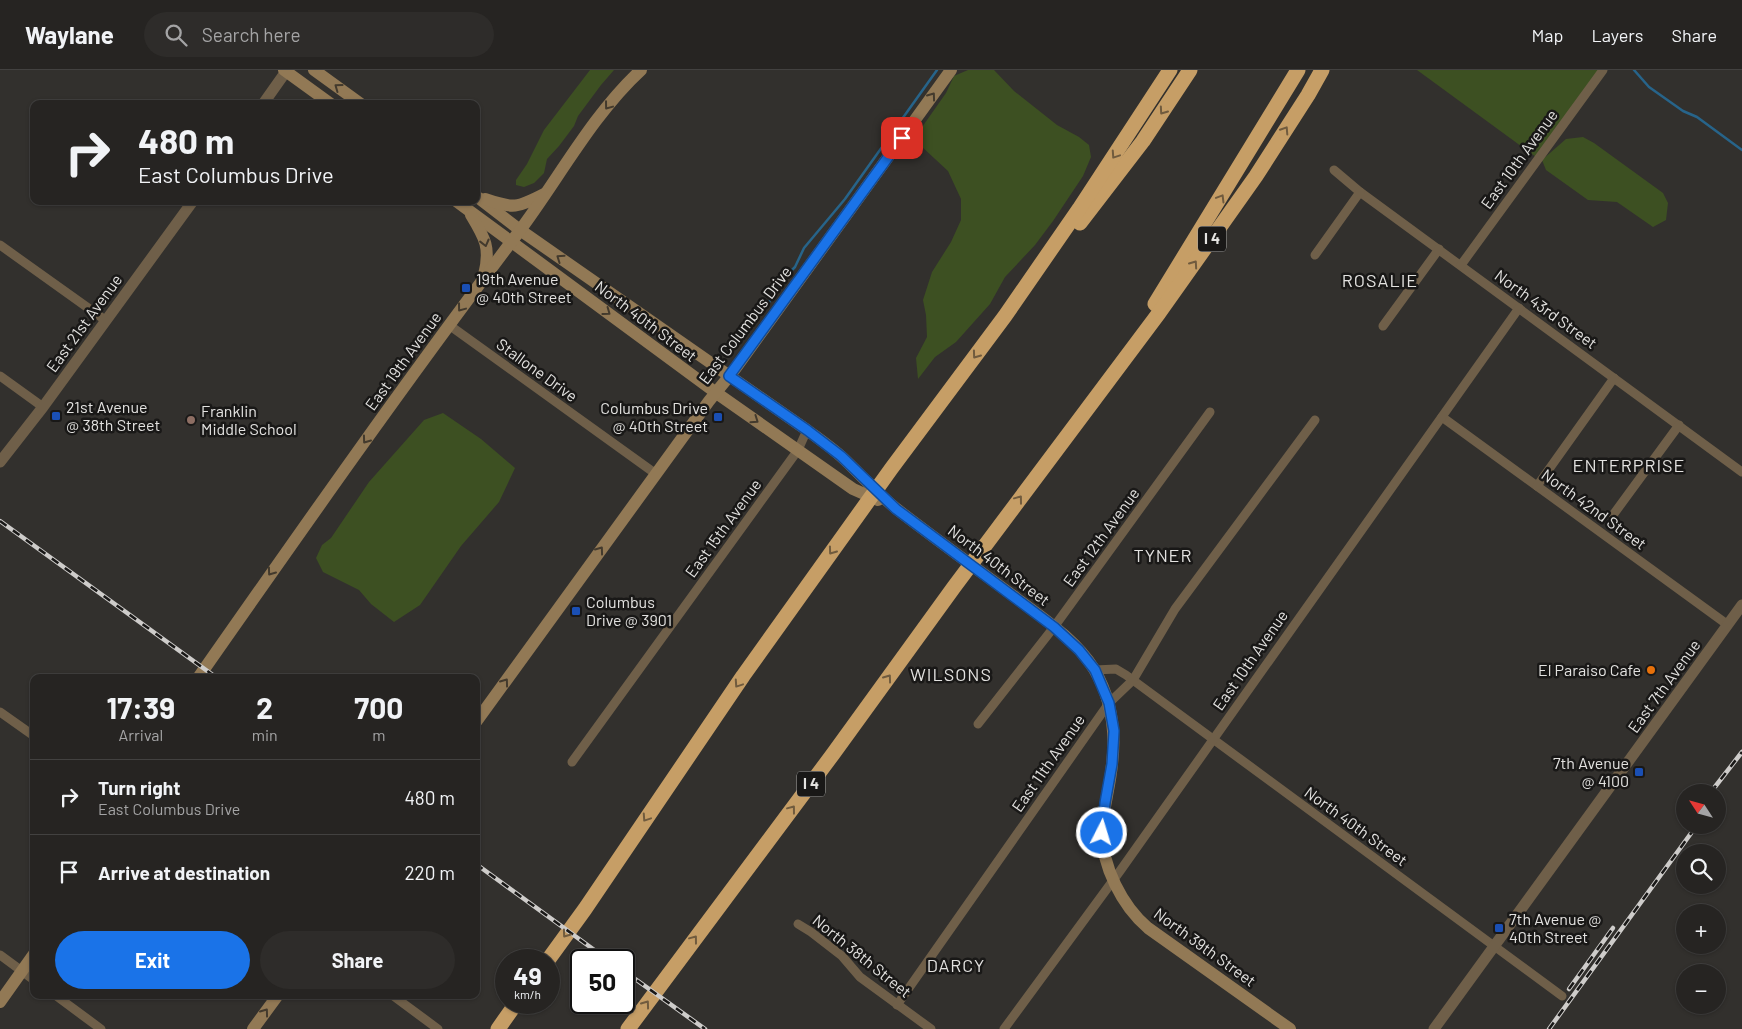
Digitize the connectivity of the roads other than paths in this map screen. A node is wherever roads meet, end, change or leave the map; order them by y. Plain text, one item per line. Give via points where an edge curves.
1 (286, 70) edge
2 (314, 70) edge
3 (641, 70) edge
4 (951, 70) edge
5 (1170, 70) edge
6 (1190, 70) edge
7 (1298, 70) edge
8 (1322, 70) edge
9 (1602, 70) edge
10 (265, 100) edge
11 (326, 100) edge
12 (355, 100) edge
13 (1334, 170) dead end
14 (1360, 192) junction
15 (546, 193) junction
16 (480, 197) edge
17 (480, 198) edge
18 (190, 205) edge
19 (462, 205) edge
20 (469, 210) junction
21 (520, 230) junction
22 (511, 242) junction
23 (0, 246) edge
24 (1439, 249) junction
25 (1315, 255) dead end
26 (1461, 265) junction
27 (483, 279) junction
28 (1519, 308) junction
29 (1005, 316) junction
30 (105, 320) junction
31 (449, 325) junction
32 (1383, 326) dead end
33 (0, 376) edge
34 (729, 376) junction
35 (1614, 378) junction
36 (715, 392) junction
37 (1092, 402) junction
38 (43, 407) junction
39 (1210, 412) dead end
40 (1442, 417) junction
41 (1315, 420) dead end
42 (1679, 425) junction
43 (807, 430) junction
44 (798, 450) junction
45 (0, 462) edge
46 (1742, 472) edge
47 (656, 474) junction
48 (1537, 486) junction
49 (896, 509) junction
50 (1613, 515) dead end
51 (1742, 605) edge
52 (1728, 625) junction
53 (1054, 627) junction
54 (1095, 670) junction
55 (201, 674) edge
56 (1133, 680) junction
57 (1109, 703) junction
58 (0, 712) edge
59 (480, 716) edge
60 (978, 724) dead end
61 (30, 733) edge
62 (1212, 740) junction
63 (572, 762) dead end
64 (1113, 880) junction
65 (798, 924) dead end
66 (1494, 947) junction
67 (556, 949) edge
68 (0, 955) edge
69 (30, 960) edge
70 (22, 972) junction
71 (30, 977) edge
72 (1562, 996) dead end
73 (60, 999) edge
74 (275, 999) edge
75 (397, 999) edge
76 (0, 1002) edge
77 (897, 1005) junction
78 (509, 1014) edge
79 (101, 1029) edge
80 (252, 1029) edge
81 (438, 1029) edge
82 (498, 1029) edge
83 (628, 1029) edge
84 (931, 1029) edge
85 (1004, 1029) edge
86 (1290, 1029) edge
87 (1434, 1029) edge

1 - 10 street
1 - 11 main road
12 -> 2 main road
3 -> 15 main road, East 19th Avenue via 604,111
34 -> 4 main road, East Columbus Drive
5 -> 29 highway
6 -> 29 highway via 1094,206
37 -> 7 highway
37 -> 8 highway, I 4 via 1223,223
9 - 26 street, East 10th Avenue
13 - 14 street, North 43rd Street
14 - 24 street, North 43rd Street
14 - 25 street
15 - 16 main road via 513,207
15 - 21 main road, East 19th Avenue
17 - 21 main road, North 40th Street
18 - 30 street, East 21st Avenue
19 - 20 main road, North 40th Street
20 - 22 main road, North 40th Street
20 -> 27 main road via 486,242 487,263
21 - 22 main road, East 19th Avenue
34 -> 21 main road, North 40th Street
22 - 27 main road, East 19th Avenue
22 -> 36 main road, North 40th Street
23 - 30 street
24 - 26 street, North 43rd Street
24 - 32 street
26 - 28 street, North 43rd Street
27 -> 31 main road, East 19th Avenue
28 - 35 street, North 43rd Street
28 - 40 street, East 10th Avenue
29 -> 67 highway via 743,676
30 - 38 street, East 21st Avenue
31 - 47 street, Stallone Drive
31 -> 55 main road, East 19th Avenue
33 - 38 street
34 - 36 main road, East Columbus Drive
34 - 43 main road, North 40th Street
35 - 42 street, North 43rd Street
35 - 48 street
36 -> 44 main road, North 40th Street
36 - 47 main road, East Columbus Drive
83 -> 37 highway, I 4
38 - 45 street, East 21st Avenue
39 - 53 street, East 12th Avenue
40 - 48 street, North 42nd Street
40 - 62 street, East 10th Avenue
41 - 56 street, East 11th Avenue via 1175,609
42 - 46 street, North 43rd Street
42 - 50 street
43 - 44 street, East 15th Avenue
43 - 49 main road, North 40th Street via 841,456
44 - 49 main road, North 40th Street via 853,490
44 - 63 street, East 15th Avenue
59 -> 47 main road, East Columbus Drive
48 - 52 street, North 42nd Street
49 - 53 main road, North 40th Street
51 - 52 street, East 7th Avenue
52 - 66 street, East 7th Avenue
53 - 54 main road, North 40th Street
53 - 60 street, East 12th Avenue
54 - 56 street, North 40th Street via 1116,669
54 - 57 main road, North 40th Street
56 - 57 street, East 11th Avenue
56 - 62 street, North 40th Street
57 - 64 main road, North 40th Street via 1114,731 1113,756 1102,833
57 - 77 street, East 11th Avenue
58 - 61 street
62 - 64 street, East 10th Avenue
62 - 66 street, North 40th Street
64 - 85 street, East 10th Avenue
64 - 86 main road, North 39th Street via 1144,924
65 - 77 street, North 38th Street via 842,956 860,977
66 - 72 street, North 40th Street
66 - 87 street, East 7th Avenue
68 - 70 street
69 - 70 main road
70 - 71 street
70 - 76 main road
73 - 79 street
80 -> 74 main road
75 - 81 street
77 - 84 street, North 38th Street
78 - 82 highway

